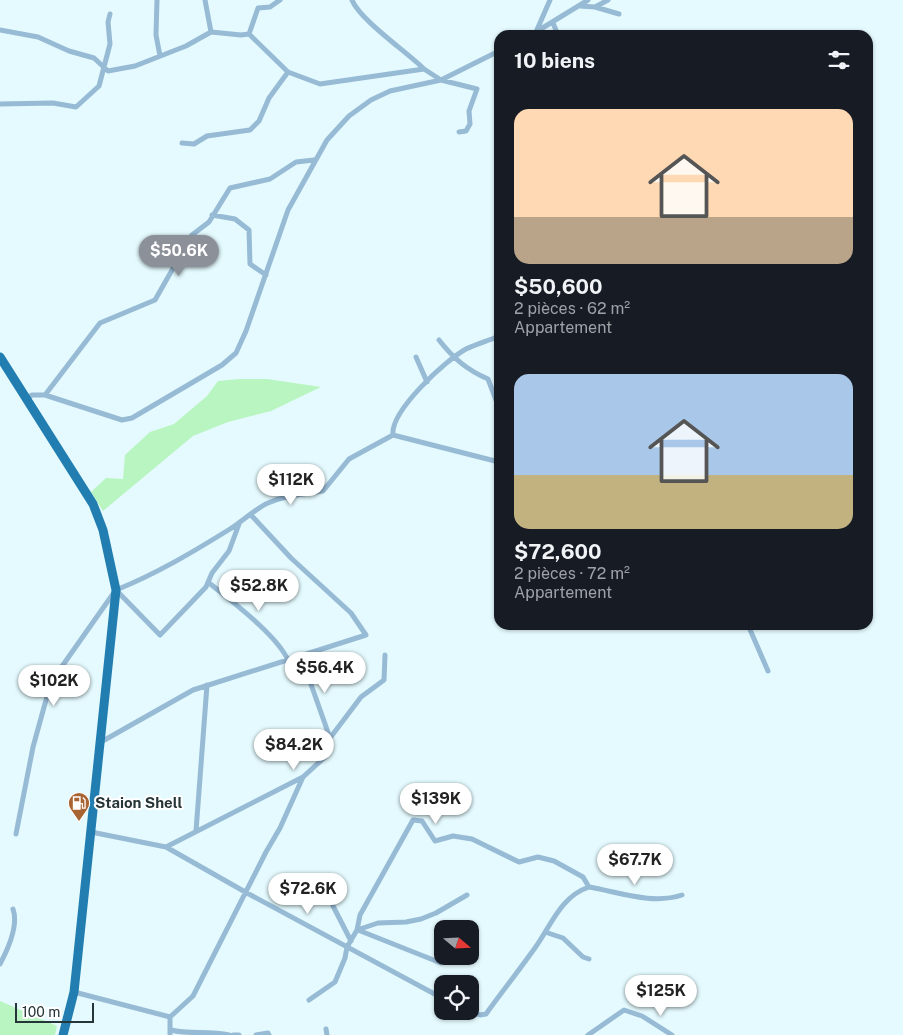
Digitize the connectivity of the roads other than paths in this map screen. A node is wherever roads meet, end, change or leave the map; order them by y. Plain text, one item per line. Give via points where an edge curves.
1 (157, 0) edge
2 (206, 0) edge
3 (280, 0) edge
4 (352, 0) edge
5 (550, 0) edge
6 (588, 0) edge
7 (608, 0) edge
8 (580, 6) junction
9 (595, 7) junction
10 (110, 14) dead end
11 (619, 14) dead end
12 (553, 23) junction
13 (0, 30) edge
14 (535, 30) edge
15 (540, 30) edge
16 (556, 30) edge
17 (211, 32) junction
18 (249, 34) junction
19 (494, 53) edge
20 (160, 56) junction
21 (104, 67) junction
22 (424, 69) junction
23 (288, 72) junction
24 (440, 80) junction
25 (0, 104) edge
26 (459, 132) dead end
27 (182, 143) dead end
28 (314, 160) junction
29 (212, 215) junction
30 (266, 275) junction
31 (494, 338) edge
32 (439, 340) dead end
33 (0, 357) edge
34 (416, 357) dead end
35 (453, 358) junction
36 (427, 382) junction
37 (45, 395) junction
38 (494, 395) edge
39 (27, 398) junction
40 (393, 435) junction
41 (494, 461) edge
42 (251, 516) junction
43 (239, 524) junction
44 (208, 582) junction
45 (116, 590) junction
46 (750, 630) edge
47 (384, 655) dead end
48 (301, 656) junction
49 (288, 660) junction
50 (768, 671) dead end
51 (207, 685) junction
52 (330, 738) junction
53 (101, 742) junction
54 (303, 777) junction
55 (196, 831) junction
56 (90, 832) junction
57 (16, 834) dead end
58 (166, 847) junction
59 (589, 887) junction
60 (247, 893) junction
61 (467, 895) dead end
62 (682, 895) dead end
63 (333, 906) dead end
64 (13, 909) dead end
65 (357, 930) junction
66 (545, 932) junction
67 (351, 941) junction
68 (347, 947) junction
69 (590, 959) dead end
70 (434, 960) edge
71 (0, 964) edge
72 (74, 992) junction
73 (434, 994) edge
74 (309, 1000) dead end
75 (479, 1015) edge
76 (170, 1017) junction
77 (171, 1032) edge
78 (63, 1035) edge
79 (229, 1035) edge
80 (233, 1035) edge
81 (239, 1035) edge
82 (256, 1035) edge
83 (269, 1035) edge
84 (588, 1035) edge
85 (672, 1035) edge

1 - 20 street via 156,35
2 - 17 street
3 - 18 street via 270,7 258,8
4 - 22 street via 388,38
5 - 14 street
6 - 8 street
7 - 9 street
8 - 9 street
8 - 12 street
9 - 11 street
10 - 21 street via 110,44
12 - 15 street
12 - 16 street
13 - 21 street via 38,37 94,58
17 - 18 street
17 - 20 street
18 - 23 street
19 - 24 street
20 - 21 street via 136,66 108,70
21 - 25 street via 99,86 76,107 53,103
22 - 23 street via 320,84
22 - 24 street
23 - 27 street via 269,98 259,121 250,130 207,136 194,144
24 - 26 street via 478,90 469,111 470,124 466,131
24 - 28 street via 390,91 372,100 349,116 326,140
28 - 29 street via 296,162 270,179 230,188
28 - 30 street via 288,210
29 - 30 street via 235,219 249,230 250,264
29 - 37 street via 209,222 192,235 155,300 100,323
30 - 37 street via 236,353 222,365 132,418 111,418
31 - 35 street
32 - 35 street
33 - 39 highway
34 - 36 street
35 - 36 street
35 - 38 street via 488,379
36 - 40 street via 398,416 392,428
37 - 39 street
39 - 45 highway via 92,504 103,530
40 - 41 street
40 - 42 street via 350,459 323,491 266,503
42 - 43 street
42 - 48 street via 351,613 366,635
43 - 44 street via 229,551
43 - 45 street via 172,564
44 - 45 street via 160,635
44 - 49 street via 285,652
45 - 53 highway
45 - 57 street via 51,682 33,747
46 - 50 street
47 - 52 street via 384,680 361,697
48 - 49 street
48 - 52 street
49 - 51 street
51 - 53 street
51 - 55 street
52 - 54 street via 326,756
53 - 56 highway
54 - 55 street
54 - 60 street
55 - 58 street
56 - 58 street
56 - 72 highway
58 - 60 street
59 - 62 street via 648,899 669,900
59 - 65 street via 583,877 554,861 538,857 519,862 472,840 453,836 435,841 422,821 413,820 364,906
59 - 66 street via 568,899
60 - 68 street
60 - 76 street via 193,996
61 - 65 street via 420,919 378,923
63 - 67 street
64 - 71 street via 16,916 9,948
65 - 67 street
65 - 70 street
66 - 69 street via 563,938 583,957
66 - 75 street via 486,1014
67 - 68 street
68 - 73 street
68 - 74 street via 335,982
72 - 76 street
72 - 78 highway
76 - 77 street
77 - 79 street
80 - 81 street
82 - 83 street
84 - 85 street via 624,1010 642,1016

